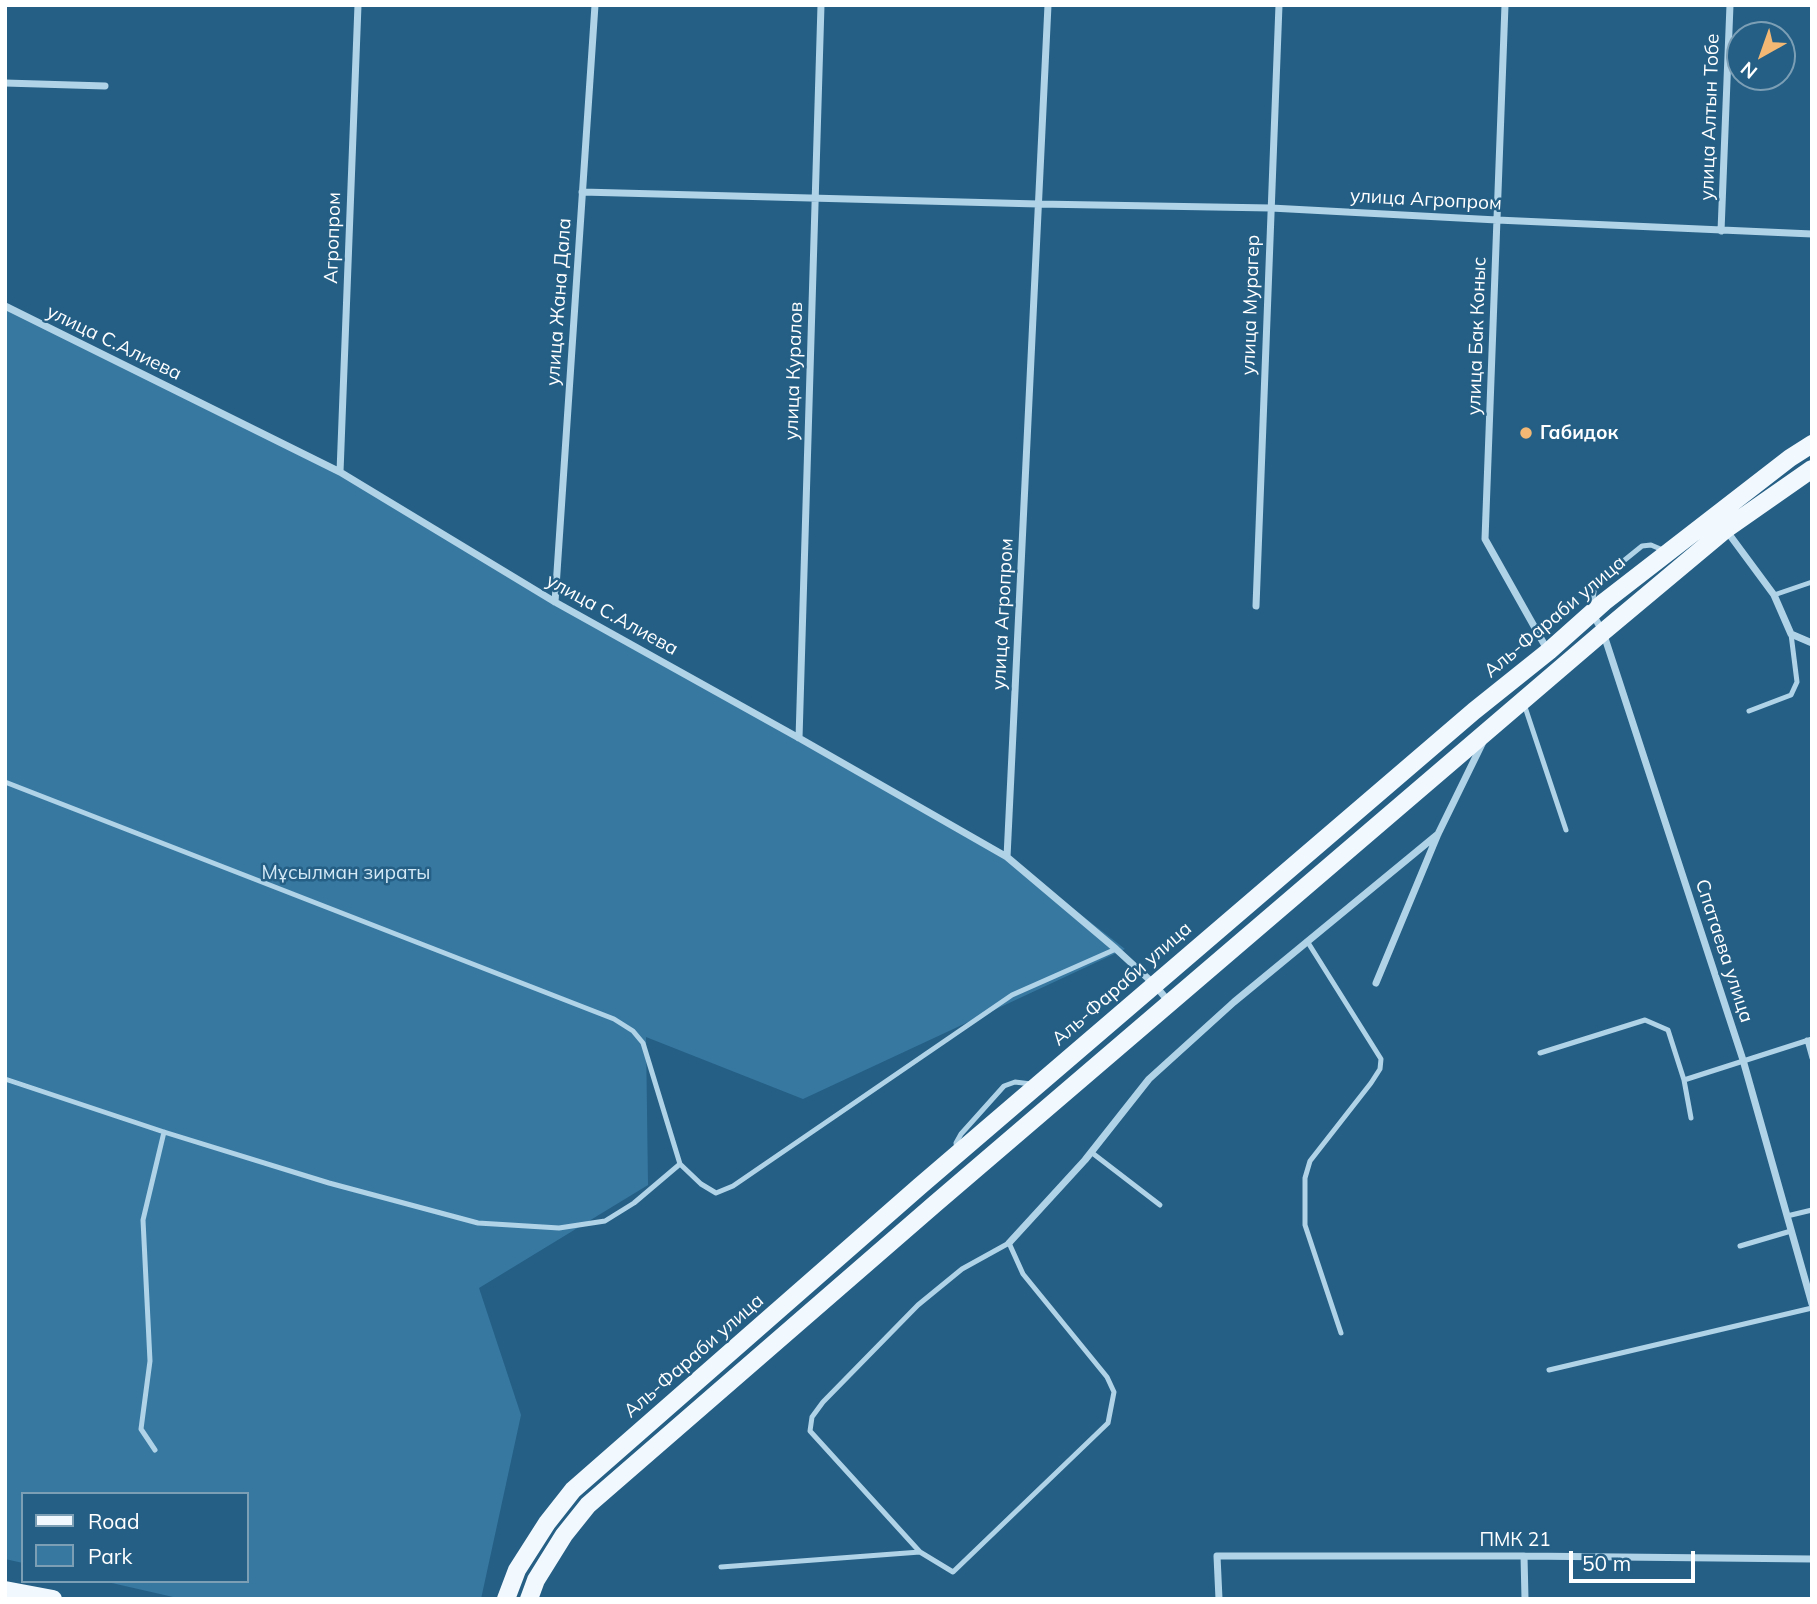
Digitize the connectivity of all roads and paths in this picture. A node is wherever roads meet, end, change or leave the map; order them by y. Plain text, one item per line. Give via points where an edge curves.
1 (358, 5) edge
2 (596, 5) edge
3 (821, 5) edge
4 (1048, 5) edge
5 (1279, 5) edge
6 (1505, 5) edge
7 (1730, 5) edge
8 (5, 83) edge
9 (105, 86) dead end
10 (582, 192) junction
11 (816, 199) junction
12 (1038, 204) junction
13 (1271, 208) junction
14 (1497, 220) junction
15 (1721, 230) junction
16 (1812, 234) edge
17 (5, 306) edge
18 (1812, 444) edge
19 (1812, 470) edge
20 (340, 472) junction
21 (1726, 529) junction
22 (1812, 582) edge
23 (1774, 595) junction
24 (555, 602) junction
25 (1256, 606) dead end
26 (1592, 612) junction
27 (1603, 632) junction
28 (1791, 634) junction
29 (1812, 643) edge
30 (1549, 651) junction
31 (1523, 701) junction
32 (1749, 711) dead end
33 (1487, 731) junction
34 (799, 738) junction
35 (5, 782) edge
36 (1566, 830) dead end
37 (1438, 834) junction
38 (1007, 857) junction
39 (1307, 941) junction
40 (1116, 949) junction
41 (1376, 983) dead end
42 (1154, 984) junction
43 (1170, 1002) junction
44 (1809, 1040) edge
45 (1540, 1053) dead end
46 (1812, 1058) edge
47 (1743, 1060) junction
48 (5, 1079) edge
49 (1684, 1080) junction
50 (1691, 1118) dead end
51 (164, 1132) junction
52 (1091, 1152) junction
53 (680, 1164) junction
54 (1160, 1205) dead end
55 (1812, 1210) edge
56 (1787, 1216) junction
57 (1791, 1231) junction
58 (1009, 1242) junction
59 (1740, 1246) dead end
60 (1812, 1306) edge
61 (1341, 1333) dead end
62 (1549, 1370) dead end
63 (155, 1450) dead end
64 (920, 1552) junction
65 (1524, 1556) junction
66 (1812, 1559) edge
67 (721, 1567) dead end
68 (5, 1590) edge
69 (53, 1599) edge
70 (506, 1599) edge
71 (529, 1599) edge
72 (1219, 1599) edge
73 (1525, 1599) edge

1 - 20 street, Агропром
2 - 10 street, улица Жана Дала
3 - 11 street, улица Куралов
4 - 12 street, улица Агропром
5 - 13 street, улица Мурагер
6 - 14 street, улица Бак Коныс
7 - 15 street, улица Алтын Тобе
8 - 9 street
10 - 11 street, улица Агропром
10 - 24 street, улица Жана Дала
11 - 12 street, улица Агропром
11 - 34 street, улица Куралов
12 - 13 street, улица Агропром
12 - 38 street, улица Агропром
13 - 14 street, улица Агропром
13 - 25 street, улица Мурагер
14 - 15 street, улица Агропром
14 - 30 street, улица Бак Коныс via 1485,539
15 - 16 street, улица Агропром
17 - 20 street, улица С.Алиева
18 - 26 main road, Аль-Фараби улица
19 - 21 main road
20 - 24 street, улица С.Алиева
21 - 23 street
21 - 27 main road
22 - 23 lane
23 - 28 street
24 - 34 street, улица С.Алиева
26 - 27 street, Спатаева улица
26 - 30 main road, Аль-Фараби улица
27 - 31 main road
27 - 47 street, Спатаева улица
28 - 29 street
28 - 32 lane via 1797,682 1791,695
30 - 42 main road, Аль-Фараби улица
31 - 33 main road
31 - 36 lane
33 - 37 street
33 - 43 main road
34 - 38 street, улица С.Алиева
35 - 53 lane via 614,1019 643,1043
37 - 39 street
37 - 41 street
38 - 40 street, улица С.Алиева
39 - 52 street via 1149,1079
39 - 61 lane via 1381,1059 1371,1083 1310,1161 1305,1178 1305,1225
40 - 42 street, улица С.Алиева
40 - 53 lane via 1012,995 733,1186 716,1193
42 - 43 street, улица С.Алиева
42 - 70 main road, Аль-Фараби улица via 573,1490 517,1570
43 - 71 main road via 588,1505 564,1535
44 - 46 lane
44 - 47 lane
45 - 49 lane via 1645,1020 1668,1030
47 - 49 lane
47 - 56 street, Спатаева улица
48 - 51 lane
49 - 50 lane
51 - 53 lane via 478,1223 559,1228 605,1221
51 - 63 lane via 143,1220 150,1361 141,1429
52 - 54 lane
52 - 58 street
55 - 56 lane
56 - 57 street, Спатаева улица
57 - 59 lane
57 - 60 street, Спатаева улица
58 - 64 lane via 962,1269 918,1305 812,1417 810,1432
58 - 64 lane via 1023,1274 1107,1377 1114,1392 1108,1423 953,1572
60 - 62 lane
64 - 67 lane
65 - 66 street, ПМК 21
65 - 72 street, ПМК 21 via 1217,1556
65 - 73 street
68 - 69 main road

